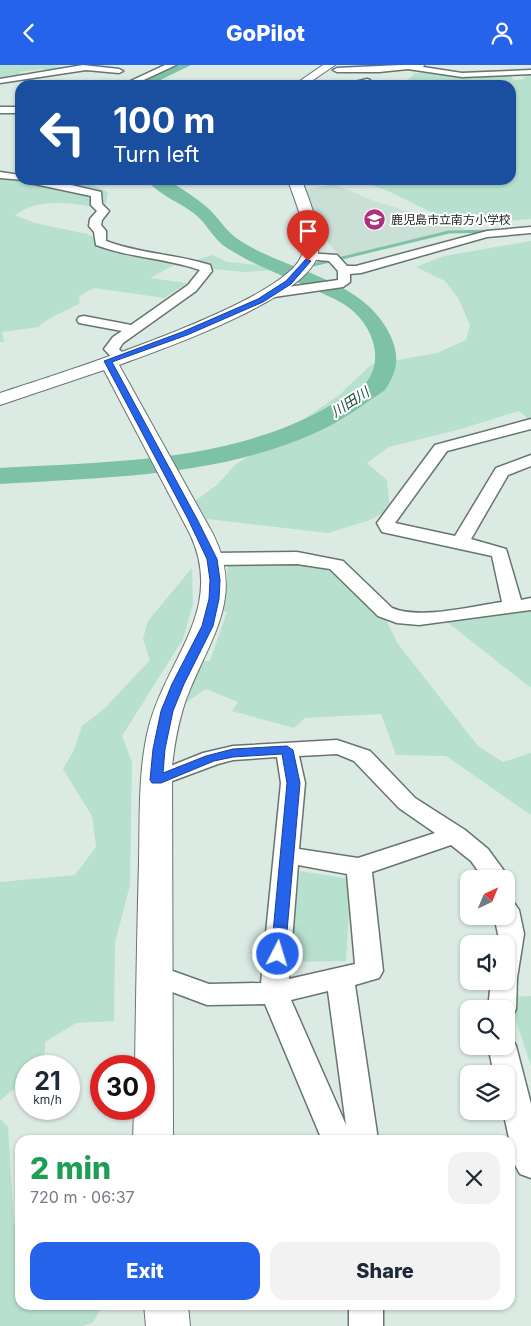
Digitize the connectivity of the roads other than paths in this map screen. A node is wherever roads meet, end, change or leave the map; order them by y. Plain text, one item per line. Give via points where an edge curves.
1 (172, 65) edge
2 (420, 65) edge
3 (86, 67) edge
4 (410, 67) junction
5 (334, 68) edge
6 (119, 71) dead end
7 (531, 71) edge
8 (138, 80) edge
9 (309, 80) edge
10 (0, 81) edge
11 (0, 110) edge
12 (15, 110) edge
13 (0, 175) edge
14 (15, 178) edge
15 (62, 185) edge
16 (296, 185) edge
17 (531, 230) edge
18 (308, 260) junction
19 (338, 263) junction
20 (274, 293) junction
21 (84, 320) dead end
22 (133, 329) junction
23 (113, 359) junction
24 (0, 399) edge
25 (531, 423) edge
26 (531, 460) edge
27 (460, 543) junction
28 (212, 559) junction
29 (522, 605) edge
30 (287, 750) junction
31 (156, 780) junction
32 (454, 835) junction
33 (287, 855) junction
34 (359, 867) junction
35 (492, 870) edge
36 (153, 974) junction
37 (340, 978) junction
38 (274, 993) junction
39 (504, 1055) edge
40 (153, 1135) edge
41 (334, 1135) edge
42 (362, 1135) edge
43 (531, 1165) edge
44 (166, 1310) edge
45 (366, 1310) edge
46 (168, 1326) edge
47 (366, 1326) edge

1 - 8 street
2 - 4 street
3 - 6 street
3 - 10 street
4 - 5 street
4 - 7 street via 462,75
5 - 9 main road
11 - 12 street
13 - 14 street
15 - 22 street via 97,194 96,205 103,211 95,225 100,231 100,243 125,252 186,261 206,268 192,287
16 - 18 main road via 313,241
17 - 19 street via 488,234 402,255 357,270
18 - 19 street
18 - 20 main road
19 - 20 street via 344,281 339,284
20 - 23 main road via 203,326
21 - 22 street via 102,320
22 - 23 street via 111,349
23 - 24 main road
23 - 28 main road
25 - 27 street via 441,448 386,523 388,528
26 - 27 street via 502,472
27 - 29 street via 500,553
28 - 29 street via 297,558 336,565 385,612 397,617 419,619
28 - 31 main road via 214,599 208,626 167,711
30 - 31 street via 233,753
30 - 32 street via 337,747 353,751 365,758 407,802
30 - 33 street via 294,783
31 - 36 main road
32 - 34 street
32 - 35 street via 478,853
33 - 34 street
33 - 38 street
34 - 37 street via 369,971
36 - 38 street via 208,995
36 - 40 main road
37 - 38 street
37 - 42 street
38 - 41 street
39 - 43 street
44 - 46 main road
45 - 47 street

